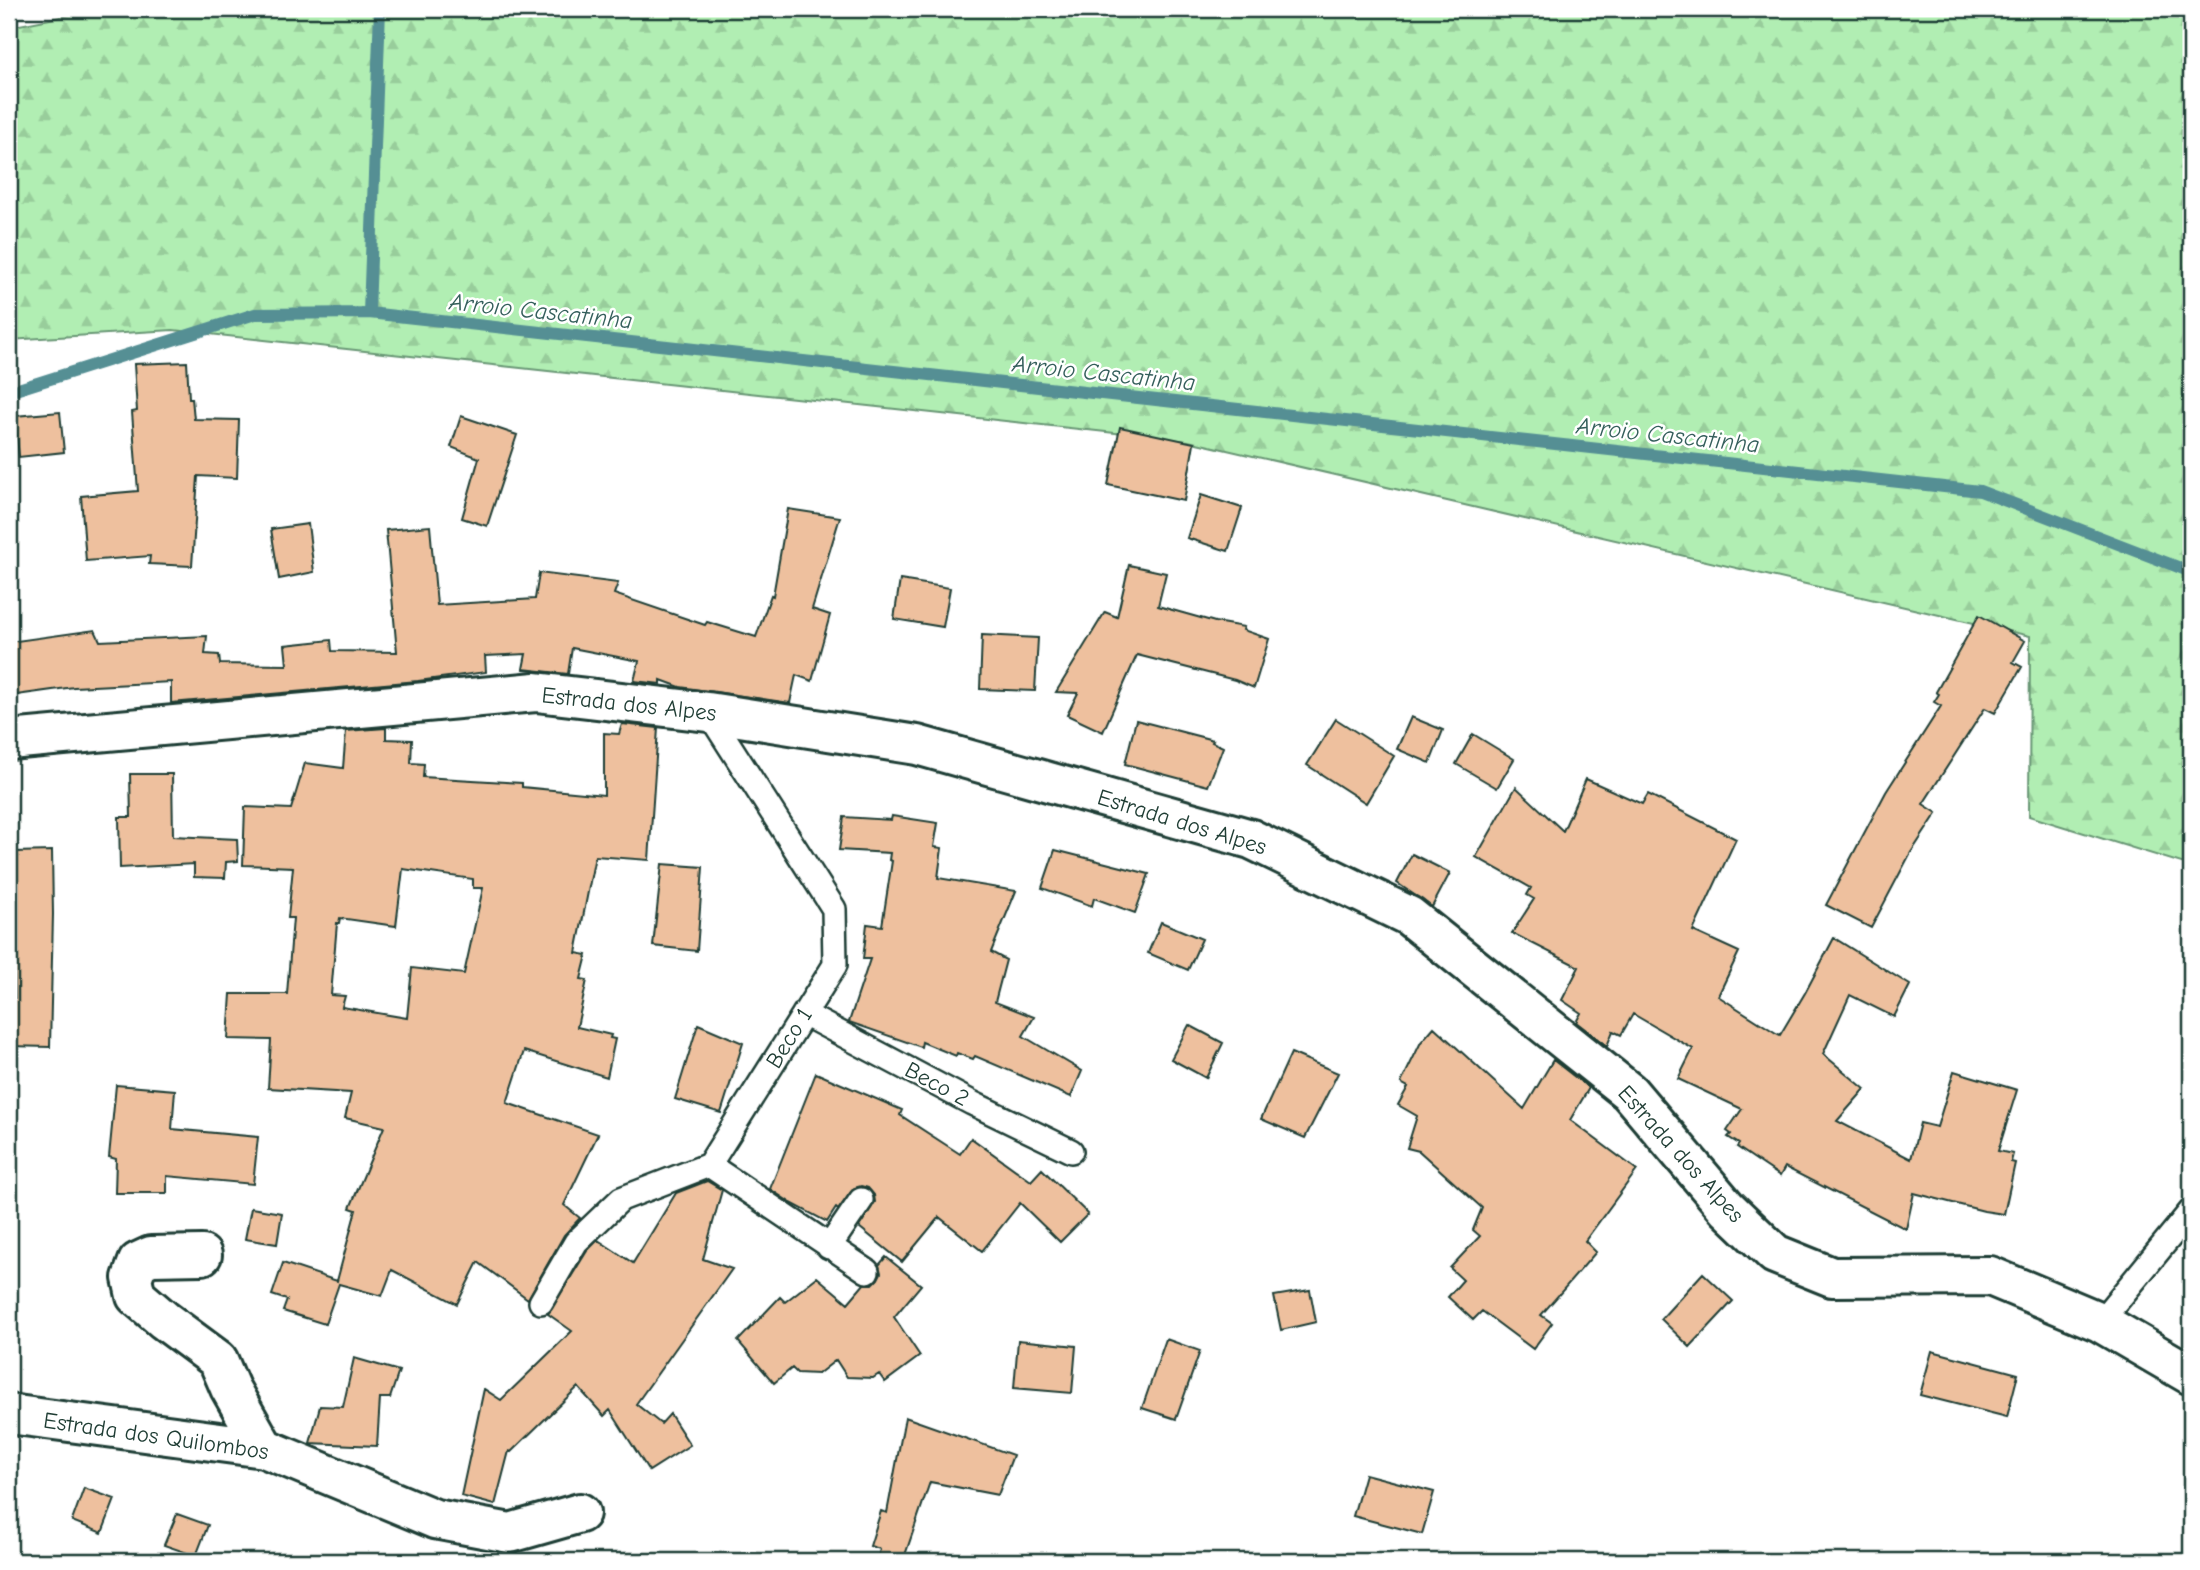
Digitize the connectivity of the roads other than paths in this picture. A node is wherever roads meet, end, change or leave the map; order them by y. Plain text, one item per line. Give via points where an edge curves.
1 (708, 712) junction
2 (9, 740) edge
3 (804, 1014) junction
4 (1071, 1151) dead end
5 (709, 1165) junction
6 (861, 1200) dead end
7 (2191, 1211) edge
8 (829, 1247) junction
9 (202, 1255) dead end
10 (867, 1271) dead end
11 (541, 1302) dead end
12 (2100, 1322) junction
13 (2191, 1375) edge
14 (9, 1414) edge
15 (264, 1448) junction
16 (580, 1513) dead end

1 - 2 street, Estrada dos Alpes via 536,692
1 - 3 lane, Beco 1 via 834,909 835,965
1 - 12 street, Estrada dos Alpes via 917,746 1251,839 1409,916 1629,1092 1727,1208 1775,1254 1832,1277 1990,1276
3 - 4 lane, Beco 2
3 - 5 lane, Beco 1
5 - 8 lane
5 - 11 lane via 621,1199 576,1242
6 - 8 lane
7 - 12 lane
8 - 10 lane
9 - 15 street via 151,1256 138,1262 132,1278 136,1296 218,1360
12 - 13 street, Estrada dos Alpes
14 - 15 street, Estrada dos Quilombos
15 - 16 street, Estrada dos Quilombos via 435,1519 510,1533

